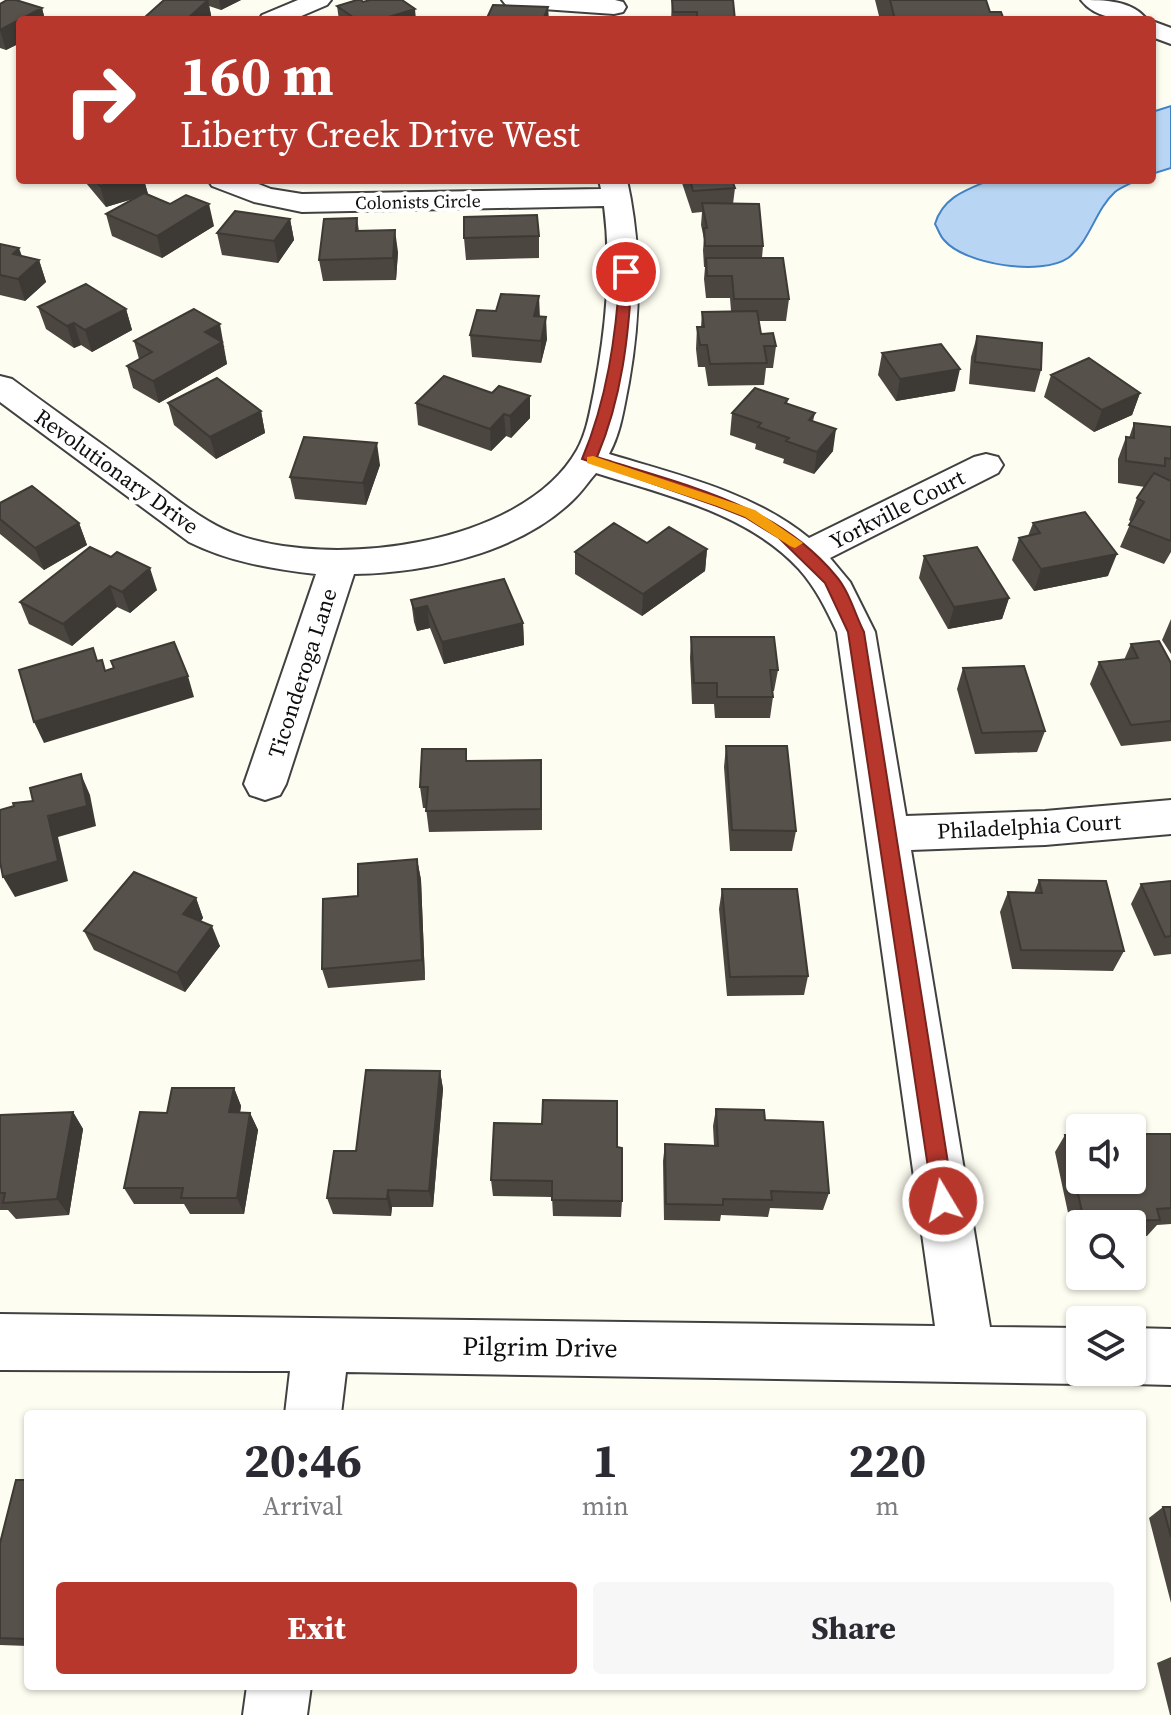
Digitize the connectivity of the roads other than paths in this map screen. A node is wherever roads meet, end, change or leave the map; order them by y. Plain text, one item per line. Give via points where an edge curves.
1 (319, 0) edge
2 (514, 0) edge
3 (1093, 0) edge
4 (613, 9) edge
5 (281, 16) edge
6 (1127, 16) edge
7 (232, 184) edge
8 (615, 188) edge
9 (0, 386) edge
10 (589, 459) junction
11 (986, 465) dead end
12 (808, 554) junction
13 (339, 562) junction
14 (265, 784) dead end
15 (1171, 817) edge
16 (887, 834) junction
17 (0, 1342) edge
18 (322, 1344) junction
19 (967, 1355) junction
20 (1066, 1356) edge
21 (1146, 1356) edge
22 (1171, 1357) edge
23 (314, 1410) edge
24 (278, 1690) edge
25 (275, 1715) edge

1 - 5 street
2 - 4 street
3 - 6 street
7 - 8 street, Colonists Circle via 302,203
8 - 10 street, Revolutionary Drive via 625,249 623,325 604,424
9 - 13 street, Revolutionary Drive via 186,524 255,552
10 - 12 street via 750,514
10 - 13 street, Revolutionary Drive via 541,506 483,537 413,557
11 - 12 street, Yorkville Court
12 - 16 street via 838,591 856,632
13 - 14 street, Ticonderoga Lane
15 - 16 street, Philadelphia Court
16 - 19 street
17 - 18 street, Pilgrim Drive
18 - 19 street, Pilgrim Drive
18 - 23 street
19 - 20 street, Pilgrim Drive
21 - 22 street
24 - 25 street

